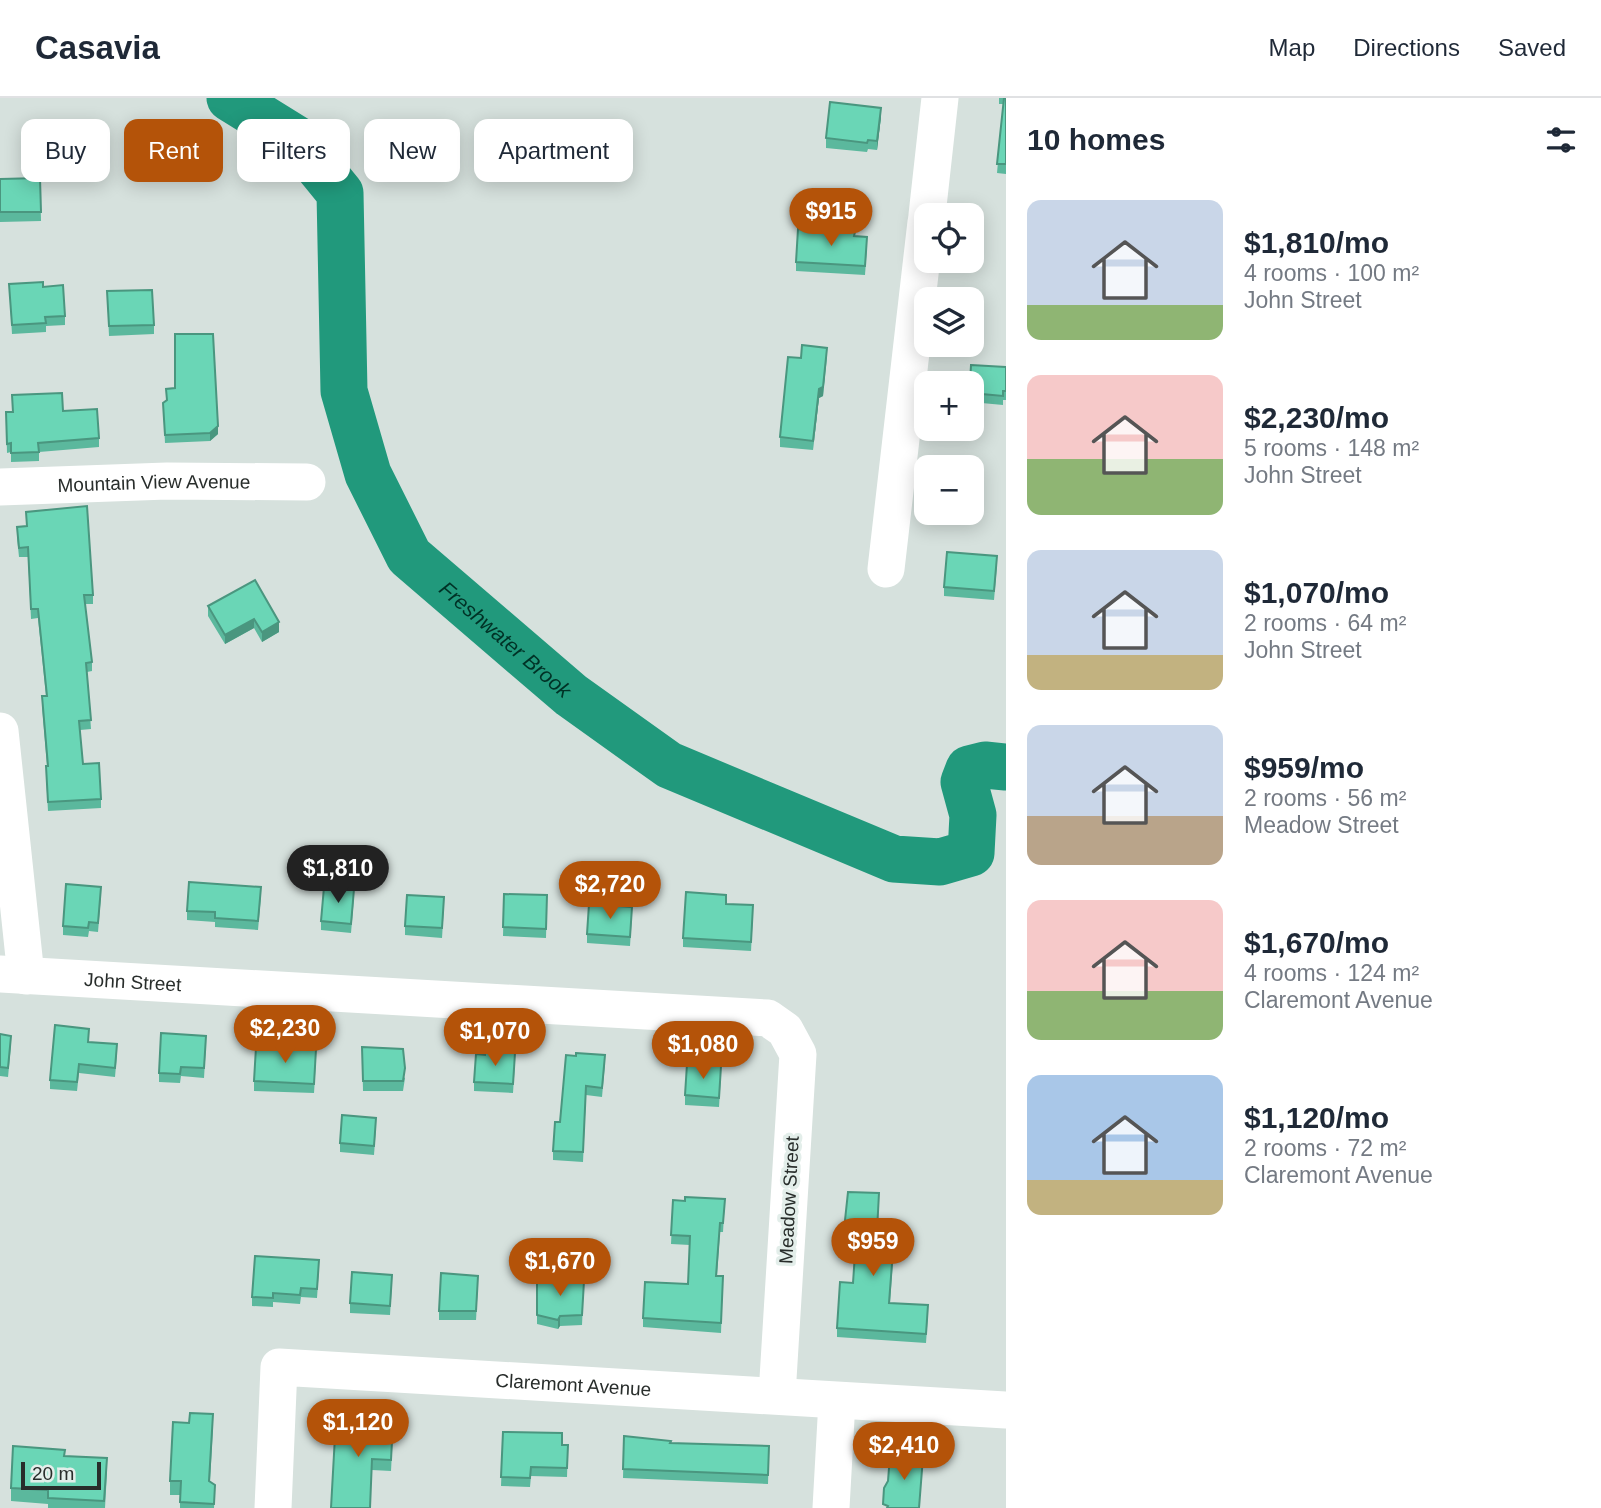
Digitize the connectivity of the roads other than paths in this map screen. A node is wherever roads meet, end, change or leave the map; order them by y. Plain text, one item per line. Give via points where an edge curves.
1 (940, 98) edge
2 (927, 203) edge
3 (920, 273) edge
4 (307, 482) dead end
5 (0, 487) edge
6 (886, 569) dead end
7 (0, 732) edge
8 (13, 975) edge
9 (768, 1018) joint
10 (777, 1395) junction
11 (837, 1401) junction
12 (1006, 1410) edge
13 (273, 1508) edge
14 (831, 1508) edge

1 - 2 street
3 - 6 street
4 - 5 street, Mountain View Avenue
7 - 8 street
8 - 9 street, John Street
9 - 10 street, Meadow Street via 785,1030 798,1054
10 - 11 street, Claremont Avenue
10 - 13 street, Claremont Avenue via 279,1367
11 - 12 street, Claremont Avenue
11 - 14 street

